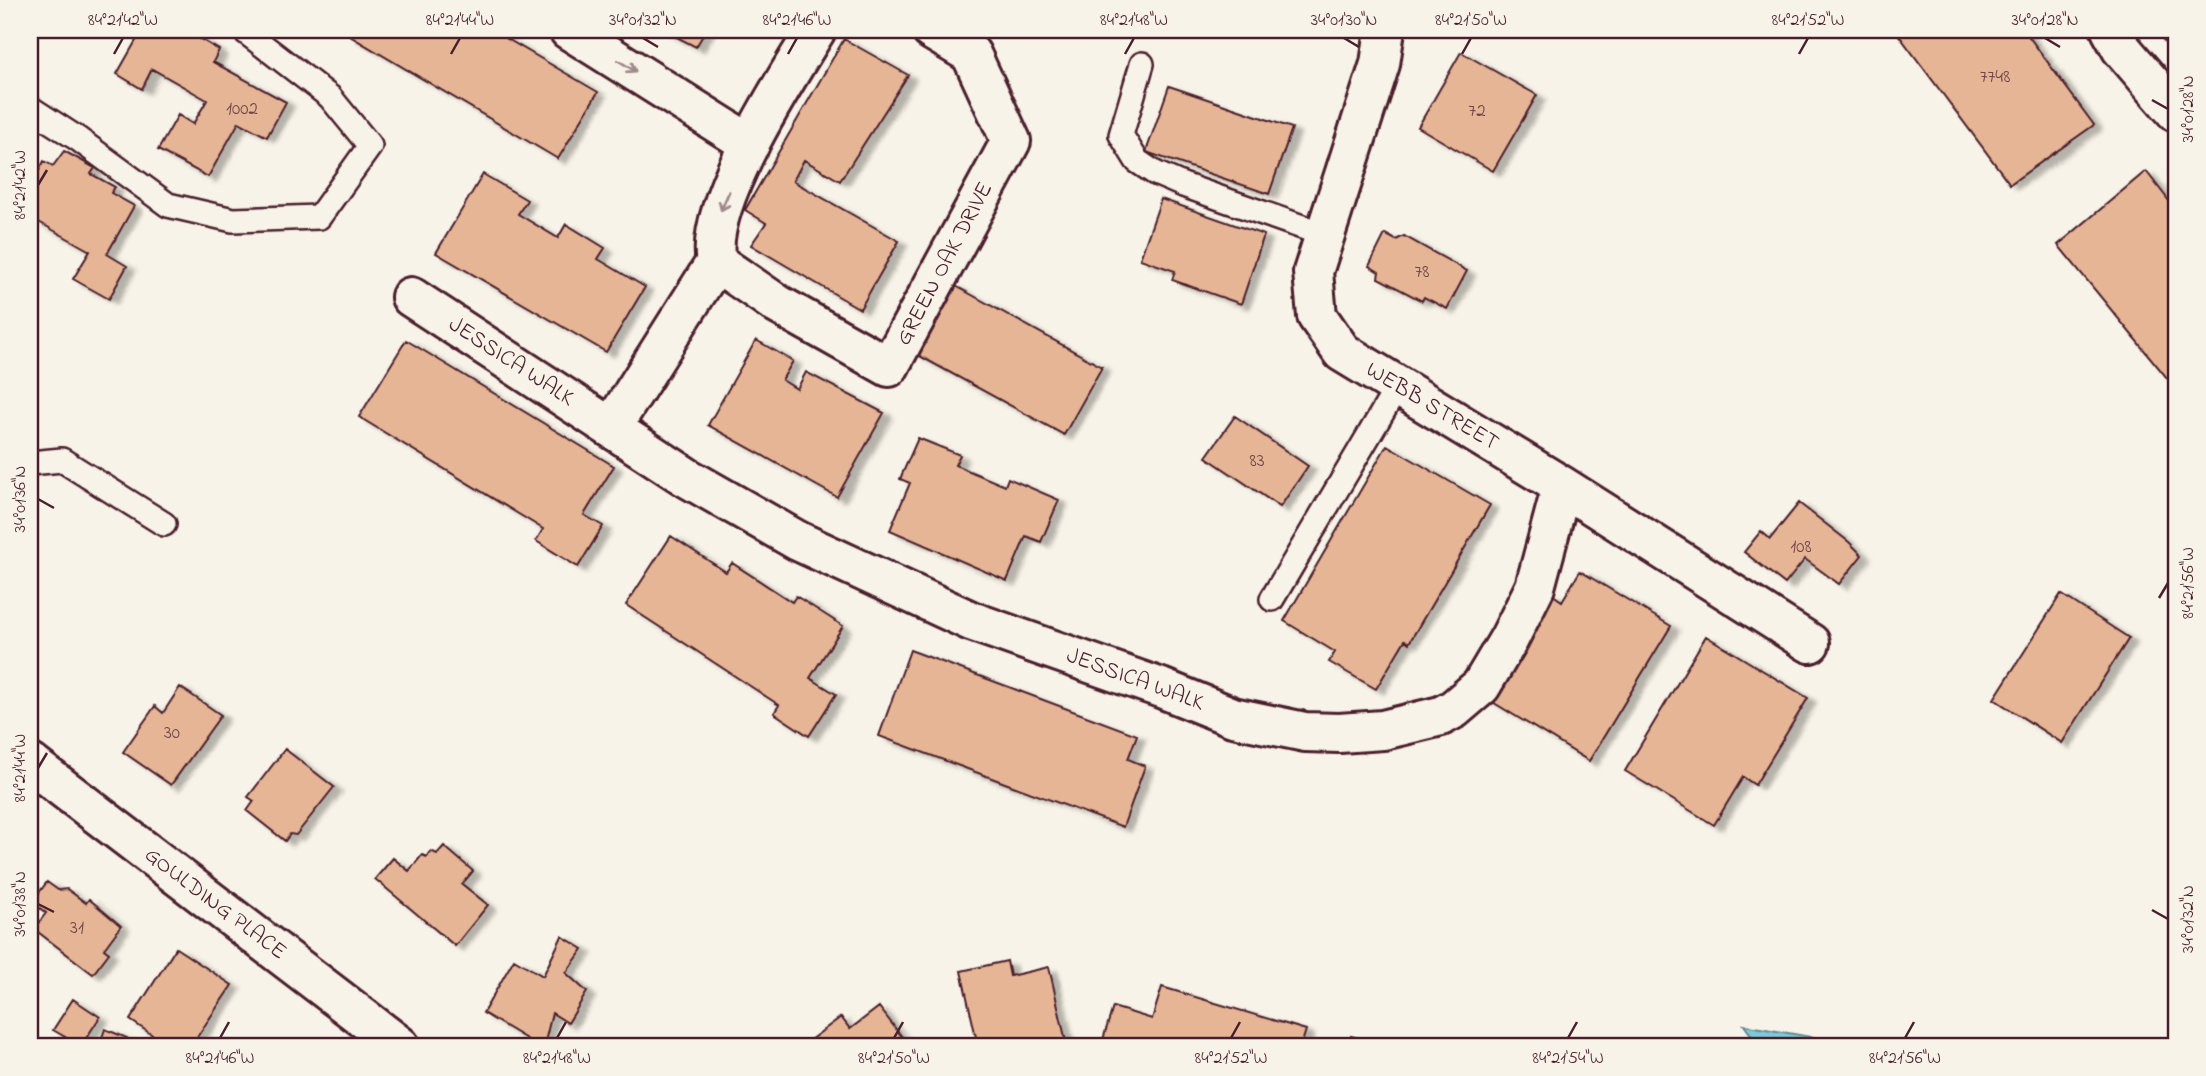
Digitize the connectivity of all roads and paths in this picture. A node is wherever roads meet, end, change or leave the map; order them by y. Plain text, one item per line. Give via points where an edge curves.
1 (243, 30) edge
2 (569, 30) edge
3 (816, 30) edge
4 (931, 30) edge
5 (1385, 30) edge
6 (2111, 30) edge
7 (1142, 64) dead end
8 (30, 108) edge
9 (2176, 112) edge
10 (750, 144) junction
11 (1325, 235) junction
12 (716, 262) junction
13 (411, 297) dead end
14 (1398, 386) junction
15 (611, 428) junction
16 (30, 463) edge
17 (1562, 486) junction
18 (164, 524) dead end
19 (1272, 599) dead end
20 (1810, 643) dead end
21 (30, 763) edge
22 (400, 1046) edge

1 - 8 lane via 330,97 370,146 319,216 233,220 168,205
2 -> 10 street
3 - 10 street
4 - 12 street, GREEN OAK DRIVE via 971,54 1011,141 890,367 777,304
5 - 11 street, WEBB STREET via 1380,64
6 - 9 street
7 - 11 lane via 1121,135 1137,160 1184,186
10 -> 12 street via 721,210 714,236
11 - 14 street, WEBB STREET via 1313,272 1317,316 1342,352
12 - 15 street
13 - 15 street, JESSICA WALK
14 - 17 street, WEBB STREET
14 - 19 lane
15 - 17 street, JESSICA WALK via 798,541 971,621 1233,717 1306,732 1383,730 1441,716 1481,685 1535,587
16 - 18 lane via 62,460
17 - 20 street, WEBB STREET
21 - 22 street, GOULDING PLACE

